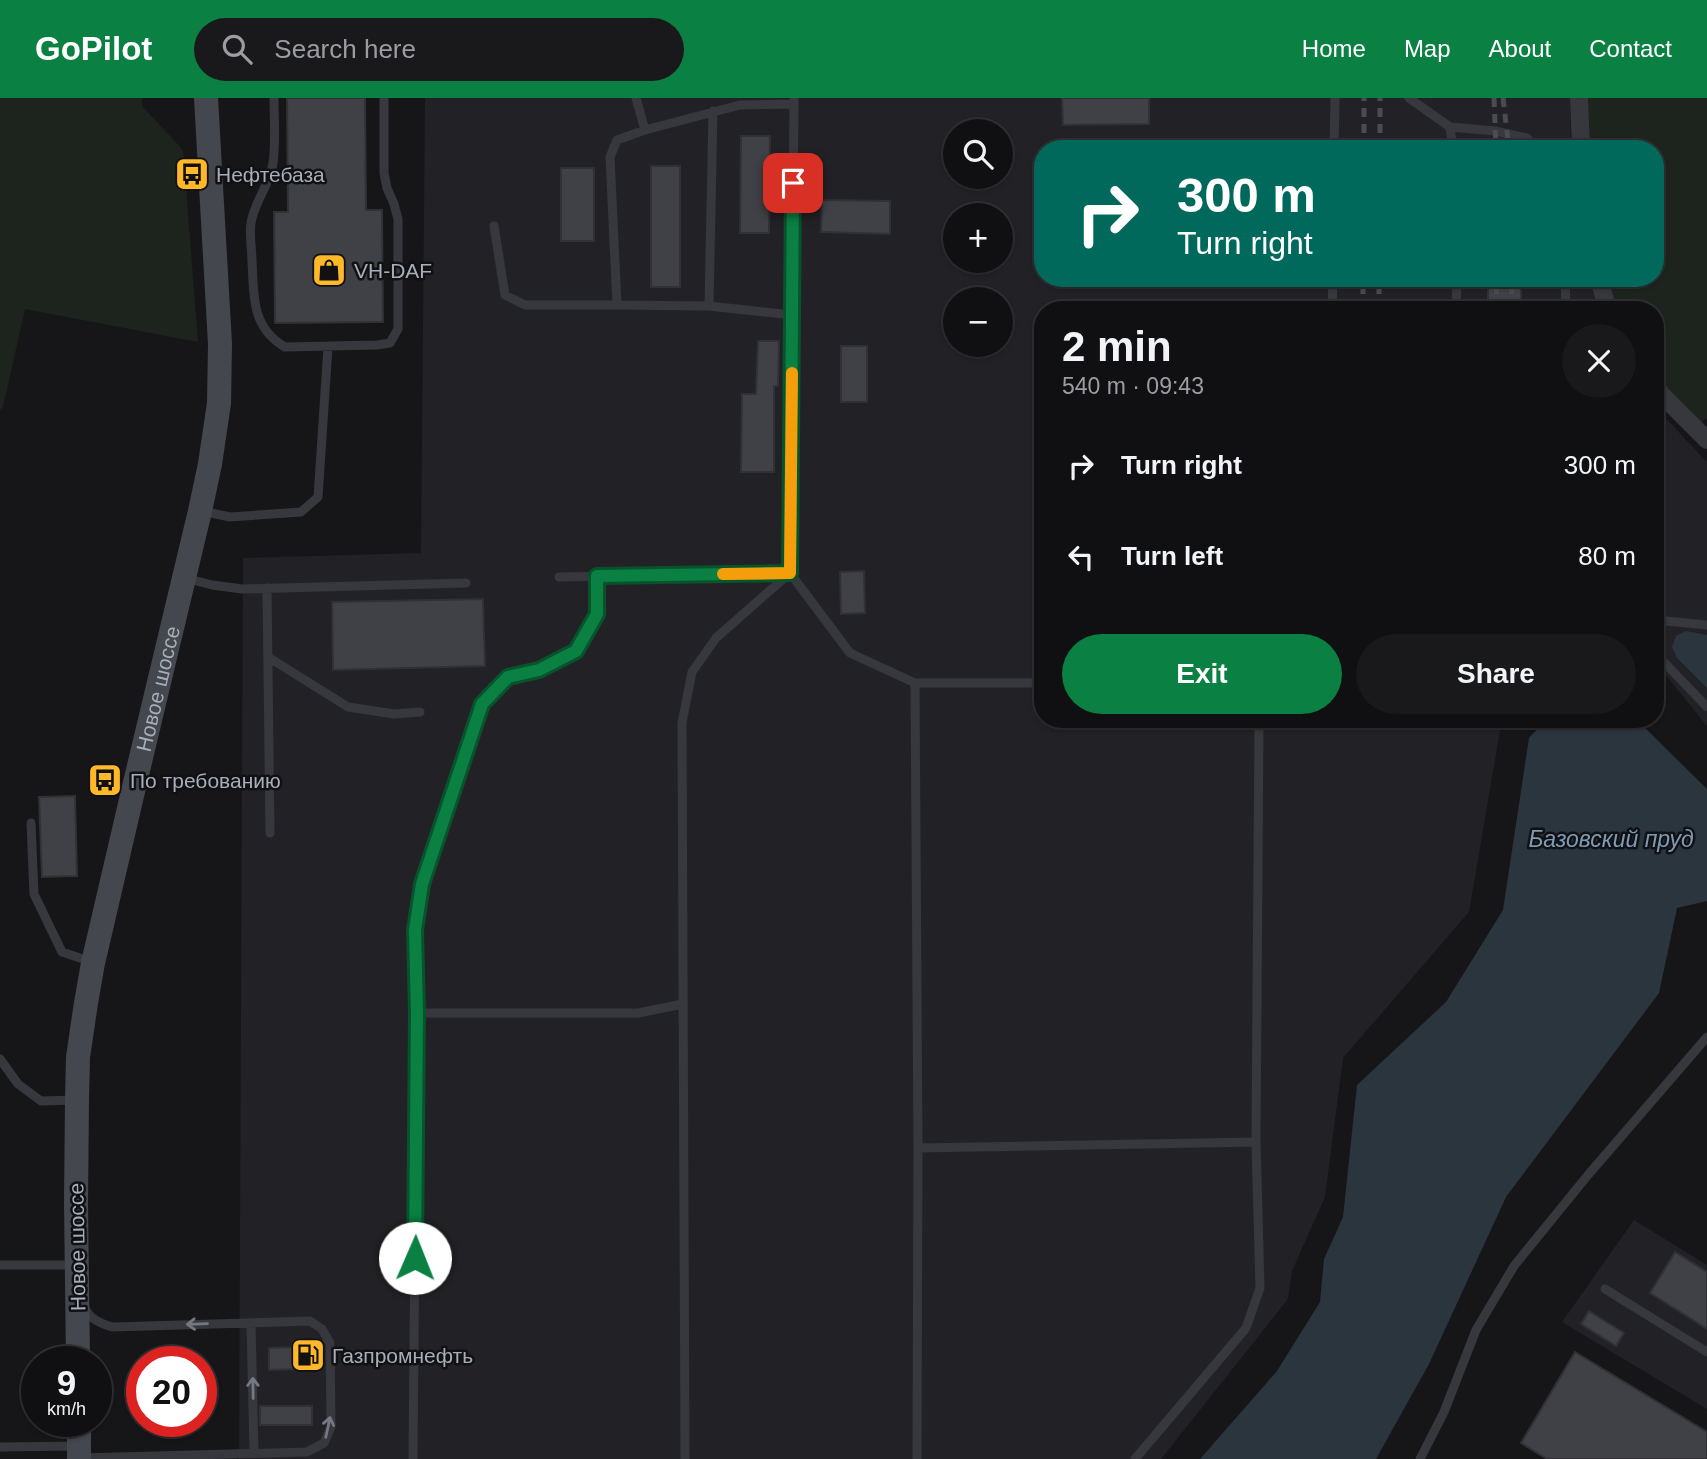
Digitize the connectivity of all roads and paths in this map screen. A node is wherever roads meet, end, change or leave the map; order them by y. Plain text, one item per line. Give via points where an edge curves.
1 (206, 98) edge
2 (274, 98) edge
3 (384, 98) edge
4 (636, 98) edge
5 (1335, 98) edge
6 (1409, 98) edge
7 (1579, 98) edge
8 (794, 101) edge
9 (713, 111) junction
10 (1450, 127) junction
11 (645, 130) junction
12 (1334, 140) edge
13 (1452, 140) edge
14 (1529, 140) edge
15 (1581, 140) edge
16 (494, 226) dead end
17 (617, 304) junction
18 (709, 306) junction
19 (792, 315) junction
20 (328, 346) junction
21 (1664, 397) edge
22 (1707, 440) edge
23 (200, 511) junction
24 (790, 573) junction
25 (597, 576) junction
26 (559, 577) dead end
27 (184, 578) junction
28 (466, 583) dead end
29 (267, 588) junction
30 (1664, 621) edge
31 (1707, 625) edge
32 (268, 657) junction
33 (1664, 662) edge
34 (915, 683) junction
35 (1034, 683) edge
36 (1707, 708) edge
37 (420, 712) dead end
38 (1259, 728) edge
39 (31, 823) dead end
40 (270, 833) dead end
41 (93, 963) junction
42 (683, 1004) junction
43 (417, 1013) junction
44 (1707, 1037) edge
45 (0, 1059) edge
46 (77, 1100) junction
47 (1256, 1142) junction
48 (918, 1148) junction
49 (0, 1265) edge
50 (77, 1274) junction
51 (1605, 1289) dead end
52 (251, 1323) junction
53 (78, 1346) edge
54 (1707, 1352) edge
55 (0, 1447) edge
56 (254, 1452) junction
57 (79, 1454) edge
58 (105, 1458) edge
59 (413, 1459) edge
60 (685, 1459) edge
61 (917, 1459) edge
62 (1135, 1459) edge
63 (1420, 1459) edge

1 - 23 main road, Новое шоссе via 220,344 219,403
2 - 20 lane via 273,164 251,224 254,302 272,340 285,347
3 - 20 lane via 384,173 398,219 398,329 390,343
4 - 11 lane
5 - 12 lane
6 - 10 lane
7 - 15 street
8 - 9 lane
8 - 19 lane
9 - 11 lane
9 - 18 lane
10 - 13 lane
10 - 14 lane
11 - 17 lane via 617,140 610,157
16 - 17 lane via 505,295 525,305
17 - 18 lane
18 - 19 lane
19 - 24 lane
20 - 23 lane via 318,497 302,512 230,517
21 - 22 street
23 - 27 main road, Новое шоссе
24 - 25 lane
24 - 34 lane via 850,653
24 - 42 lane via 716,638 692,672 682,723
25 - 26 lane
25 - 43 lane via 597,614 576,651 539,670 508,677 482,704 422,884 415,930
27 - 29 lane via 242,589
27 - 41 main road, Новое шоссе
28 - 29 lane
29 - 32 lane
30 - 31 lane
32 - 37 lane via 348,707
32 - 40 lane
33 - 36 lane
34 - 35 lane
34 - 48 lane
38 - 47 lane
39 - 41 lane via 34,894 62,952
41 - 46 main road, Новое шоссе via 78,1057
42 - 43 lane via 638,1013
42 - 60 lane
43 - 59 lane
44 - 63 lane via 1514,1266 1476,1330
45 - 46 lane via 18,1084 41,1101
46 - 50 main road, Новое шоссе
47 - 48 lane
47 - 62 lane via 1260,1288 1246,1328
48 - 61 lane
49 - 50 lane
52 -> 50 lane via 112,1327 86,1311
50 - 53 main road, Новое шоссе
51 - 54 lane
56 -> 52 lane
56 -> 52 lane via 307,1452 324,1443 331,1427 330,1343 310,1321
55 - 57 lane
56 - 58 lane
57 - 58 lane

